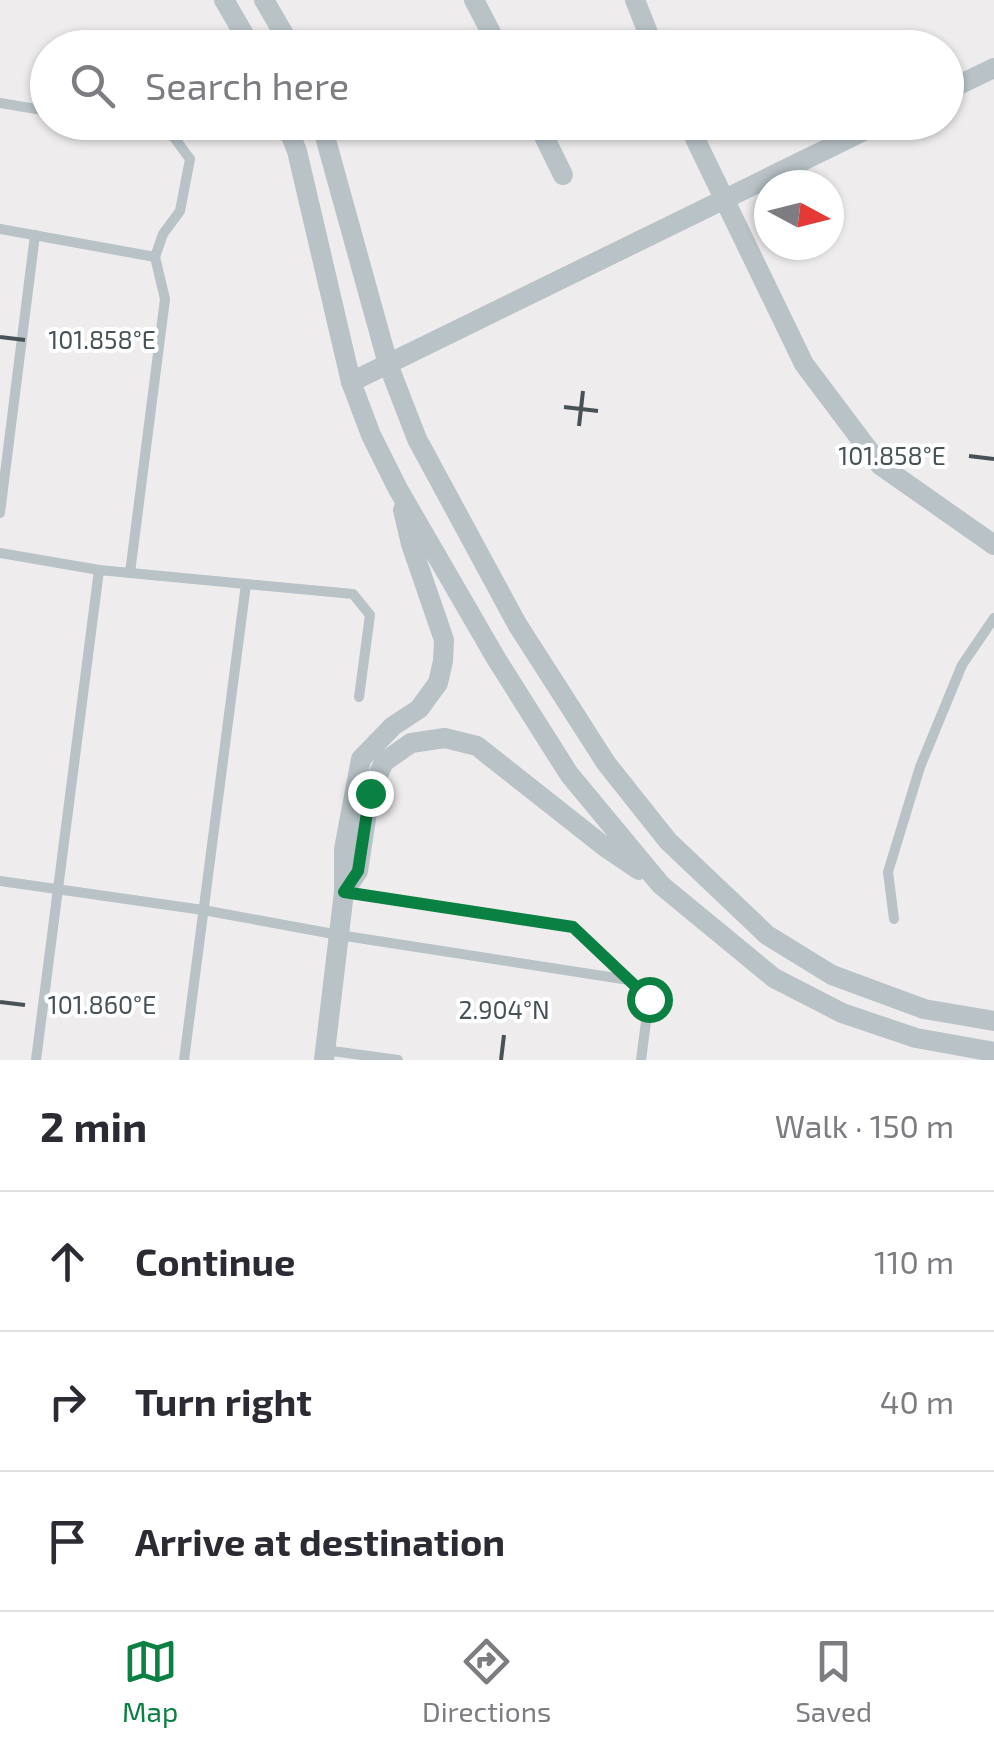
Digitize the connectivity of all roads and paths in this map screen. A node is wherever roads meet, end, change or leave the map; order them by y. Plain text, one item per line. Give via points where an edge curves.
1 (224, 0) edge
2 (264, 0) edge
3 (474, 0) edge
4 (635, 0) edge
5 (242, 30) edge
6 (282, 30) edge
7 (489, 30) edge
8 (647, 30) edge
9 (994, 68) edge
10 (964, 82) edge
11 (0, 102) edge
12 (30, 108) edge
13 (176, 140) edge
14 (292, 140) edge
15 (326, 140) edge
16 (546, 140) edge
17 (696, 140) edge
18 (845, 140) edge
19 (563, 175) dead end
20 (725, 199) junction
21 (0, 229) edge
22 (35, 235) junction
23 (155, 257) junction
24 (388, 364) junction
25 (351, 382) junction
26 (398, 489) junction
27 (0, 513) edge
28 (994, 545) edge
29 (1, 550) edge
30 (98, 570) junction
31 (130, 573) junction
32 (246, 584) junction
33 (994, 618) edge
34 (359, 697) dead end
35 (0, 881) edge
36 (661, 884) junction
37 (58, 891) junction
38 (344, 892) junction
39 (203, 910) junction
40 (894, 918) dead end
41 (338, 936) junction
42 (629, 980) junction
43 (994, 1021) edge
44 (994, 1052) edge
45 (324, 1055) edge
46 (36, 1060) edge
47 (184, 1060) edge
48 (398, 1060) edge
49 (641, 1060) edge

1 - 5 street
2 - 6 street
3 - 7 street
4 - 8 street
9 - 10 street
11 - 12 lane
13 - 23 lane via 190,159 180,212
14 - 25 street
15 - 24 street
16 - 19 street
17 - 20 street
18 - 20 street
20 - 24 street
20 - 28 street via 804,364 880,465
21 - 22 lane
22 - 23 lane
22 - 27 lane
23 - 31 lane via 165,299
24 - 25 street
24 - 43 street via 417,439 517,624 606,762 668,841 767,935 832,975 924,1009
25 - 26 street
26 - 36 street via 569,774
26 - 38 street via 444,640 443,660 438,683 418,709 362,760 344,849
29 - 30 lane
30 - 31 lane
30 - 37 lane
31 - 32 lane
32 - 34 lane via 353,594 370,616
32 - 39 lane
33 - 40 lane via 962,665 920,767 888,872
35 - 37 lane
36 - 38 street via 477,746 445,738 412,743 384,762 370,793 358,871
36 - 44 street via 774,978 842,1013 916,1038
37 - 39 lane
37 - 46 lane
38 - 41 street
38 - 42 lane via 573,927
39 - 41 lane
39 - 47 lane
41 - 42 lane
41 - 45 street
42 - 49 lane via 649,999
45 - 48 lane

